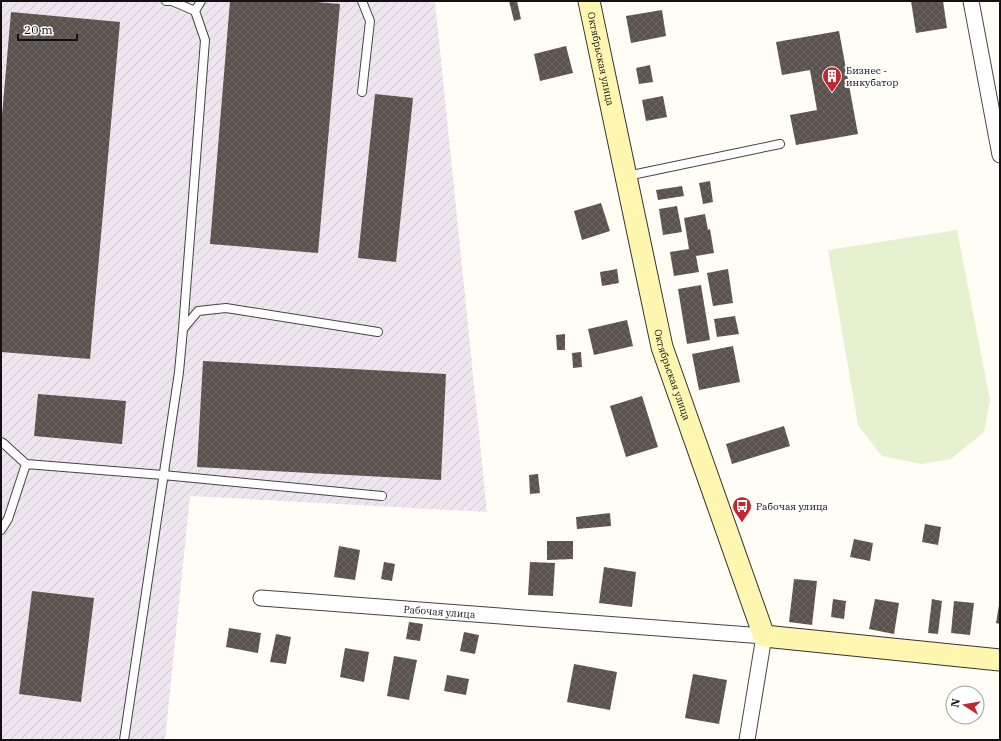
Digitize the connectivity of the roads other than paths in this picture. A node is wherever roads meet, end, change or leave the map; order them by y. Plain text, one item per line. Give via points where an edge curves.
1 (166, 1) edge
2 (201, 1) edge
3 (362, 1) edge
4 (589, 1) edge
5 (971, 1) edge
6 (195, 11) junction
7 (362, 92) dead end
8 (780, 144) dead end
9 (1000, 155) edge
10 (626, 176) junction
11 (183, 330) junction
12 (378, 332) dead end
13 (1, 442) edge
14 (26, 464) junction
15 (163, 475) junction
16 (382, 496) dead end
17 (1, 530) edge
18 (261, 598) dead end
19 (764, 636) junction
20 (1000, 660) edge
21 (124, 740) edge
22 (747, 740) edge

1 - 6 lane
2 - 6 lane
3 - 7 lane via 370,21
4 - 10 street, Октябрьская улица
5 - 9 street
6 - 11 lane via 205,40
8 - 10 lane
10 - 19 street, Октябрьская улица via 662,347
11 - 12 lane via 198,311 226,308
11 - 15 lane
13 - 14 lane
14 - 15 lane
14 - 17 lane via 8,519
15 - 16 lane
15 - 21 lane
18 - 19 street, Рабочая улица
19 - 20 street, Рабочая улица
19 - 22 street, Октябрьская улица

